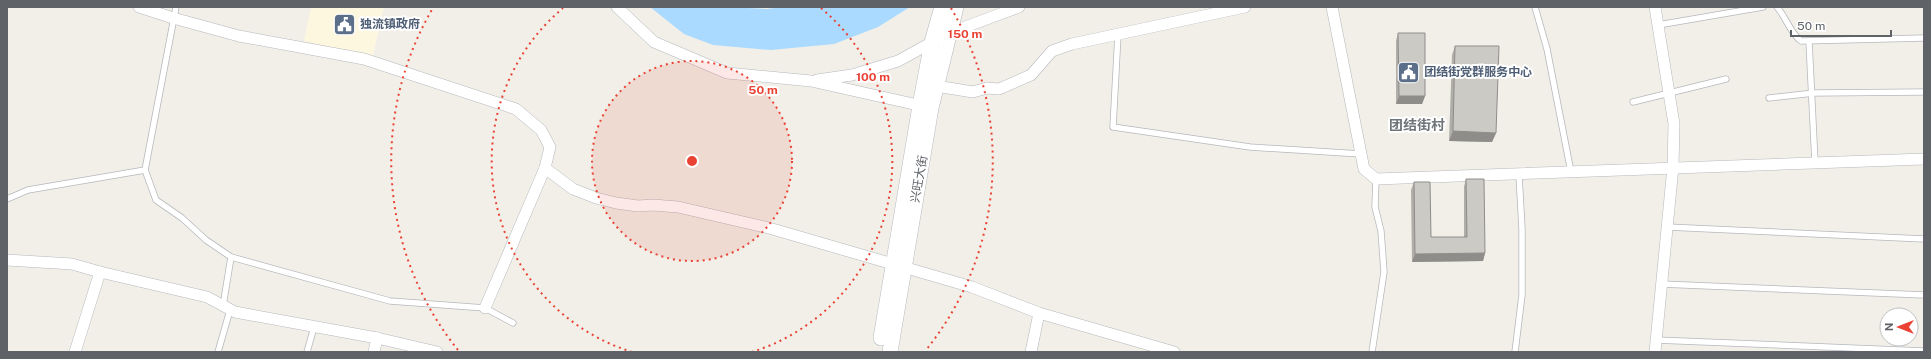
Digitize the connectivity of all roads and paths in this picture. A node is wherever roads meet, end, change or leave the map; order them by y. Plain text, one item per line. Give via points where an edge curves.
1 (139, 7) edge
2 (176, 7) edge
3 (617, 7) edge
4 (942, 7) edge
5 (1019, 7) edge
6 (1245, 7) edge
7 (1332, 7) edge
8 (1535, 7) edge
9 (1655, 7) edge
10 (1763, 7) edge
11 (1777, 7) edge
12 (955, 12) edge
13 (172, 18) junction
14 (1658, 25) junction
15 (1118, 34) junction
16 (939, 35) junction
17 (1924, 38) edge
18 (1809, 41) junction
19 (1726, 79) dead end
20 (811, 81) junction
21 (930, 85) junction
22 (1924, 92) edge
23 (1669, 93) junction
24 (1811, 93) junction
25 (1769, 98) dead end
26 (1633, 102) dead end
27 (925, 107) junction
28 (1361, 154) junction
29 (1924, 159) edge
30 (1814, 163) junction
31 (1673, 167) junction
32 (545, 168) junction
33 (145, 170) junction
34 (1571, 172) junction
35 (1520, 175) junction
36 (1376, 179) junction
37 (7, 199) edge
38 (1667, 227) junction
39 (1924, 239) edge
40 (231, 257) junction
41 (7, 260) edge
42 (898, 266) junction
43 (100, 272) junction
44 (1661, 284) junction
45 (1924, 295) edge
46 (226, 308) junction
47 (485, 308) junction
48 (1039, 313) junction
49 (513, 323) dead end
50 (314, 327) junction
51 (377, 338) junction
52 (1656, 340) junction
53 (1924, 351) edge
54 (75, 352) edge
55 (218, 352) edge
56 (307, 352) edge
57 (374, 352) edge
58 (437, 352) edge
59 (879, 352) edge
60 (890, 352) edge
61 (1030, 352) edge
62 (1174, 352) edge
63 (1372, 352) edge
64 (1515, 352) edge
65 (1655, 352) edge

1 - 13 street
2 - 13 lane
3 - 20 street via 654,42 727,73
4 - 16 street, 兴旺大街
5 - 16 street
6 - 15 street
7 - 28 street
8 - 34 lane via 1547,50
9 - 14 street
10 - 14 lane
11 - 18 lane via 1785,15 1795,37 1801,41
12 - 16 street, 兴旺大街
13 - 32 street via 239,36 364,59 516,109 541,130 550,147
13 - 33 lane
14 - 23 street
15 - 21 street via 1052,51 1031,76 999,89 987,88 973,92
15 - 28 lane via 1113,126 1250,147
16 - 20 street via 898,61 852,75
16 - 21 street, 兴旺大街
17 - 18 lane
18 - 24 lane
19 - 23 lane
20 - 27 street
21 - 27 street, 兴旺大街
22 - 24 lane
23 - 26 lane
23 - 31 street via 1674,124
24 - 25 lane
24 - 30 lane
27 - 42 street, 兴旺大街
28 - 36 street via 1364,169
29 - 30 street
30 - 31 street
31 - 34 street
31 - 38 street
32 - 42 street via 573,189 610,201 638,206 678,207 769,228
32 - 47 street
33 - 37 lane via 28,190
33 - 40 lane via 156,200
34 - 35 street
35 - 36 street
35 - 64 lane via 1522,294
36 - 63 lane via 1375,207 1381,231 1384,272
38 - 39 lane
38 - 44 street
40 - 46 lane
40 - 47 lane via 390,302
41 - 43 street via 72,264
42 - 48 street via 972,287
42 - 59 street, 兴旺大街
42 - 60 street, 兴旺大街
43 - 46 street via 207,297
43 - 54 street
44 - 45 lane
44 - 52 street
46 - 50 street via 235,312
46 - 55 lane
47 - 49 lane
48 - 61 street
48 - 62 street
50 - 51 street
50 - 56 lane
51 - 57 street
51 - 58 street
52 - 53 lane
52 - 65 street

